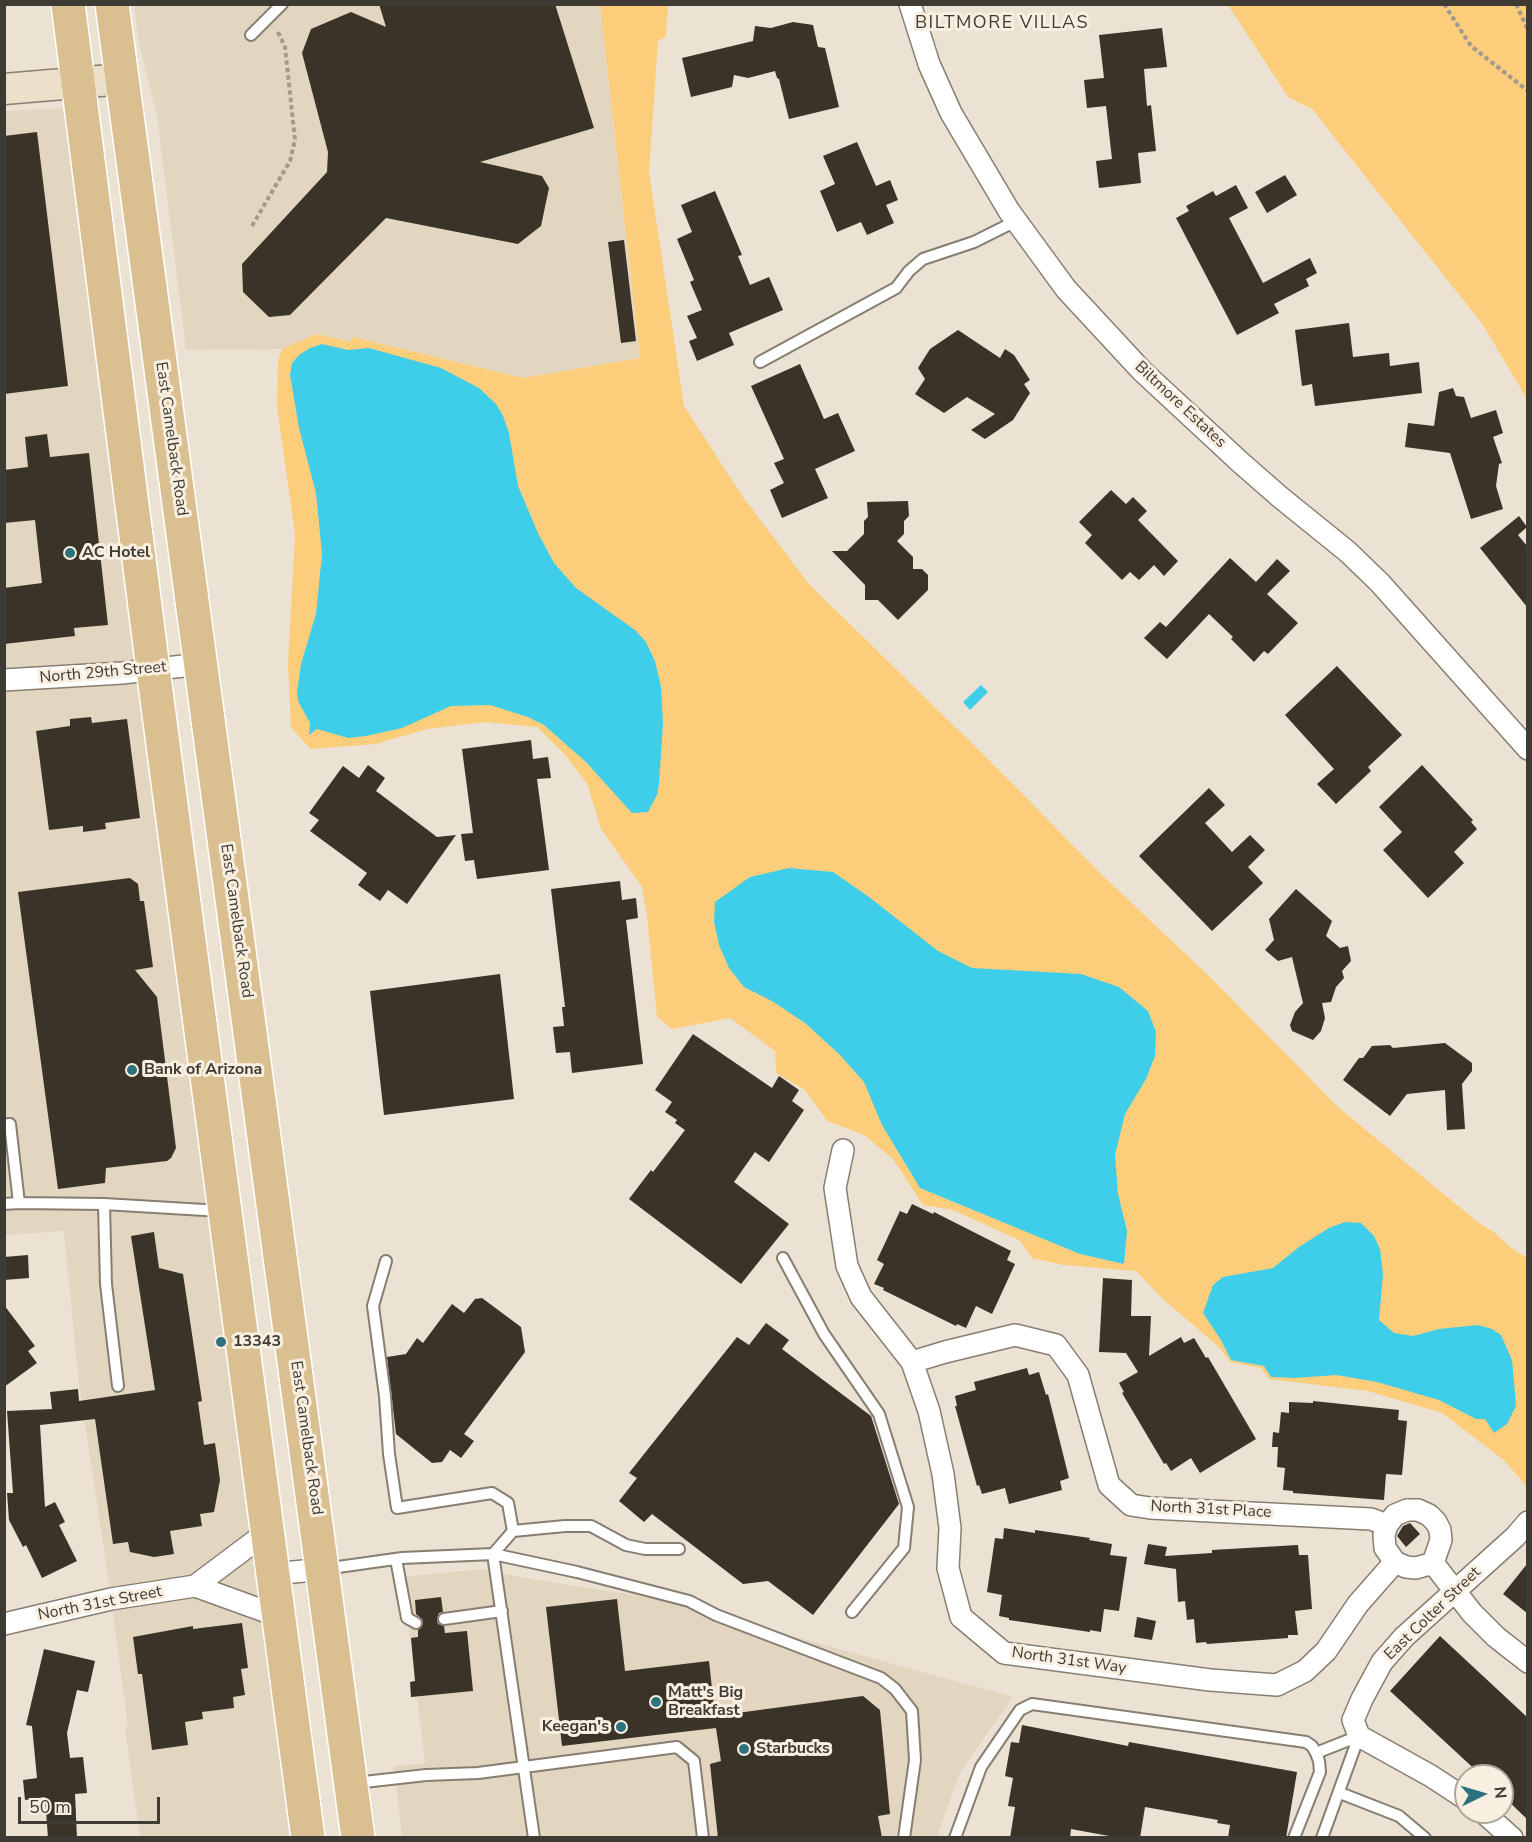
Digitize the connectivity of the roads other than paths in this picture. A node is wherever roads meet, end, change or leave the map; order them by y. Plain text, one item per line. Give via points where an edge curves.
1 (68, 4) edge
2 (112, 4) edge
3 (282, 4) edge
4 (909, 4) edge
5 (250, 35) dead end
6 (123, 80) junction
7 (79, 82) junction
8 (4, 89) edge
9 (1016, 221) junction
10 (760, 362) dead end
11 (201, 664) junction
12 (153, 669) junction
13 (4, 680) edge
14 (1527, 749) edge
15 (4, 1125) edge
16 (843, 1150) dead end
17 (19, 1203) junction
18 (4, 1204) edge
19 (104, 1204) junction
20 (226, 1220) junction
21 (276, 1221) junction
22 (783, 1258) dead end
23 (386, 1261) dead end
24 (912, 1362) junction
25 (118, 1386) dead end
26 (1527, 1522) edge
27 (1387, 1525) junction
28 (513, 1531) junction
29 (267, 1532) junction
30 (679, 1549) dead end
31 (493, 1554) junction
32 (396, 1559) junction
33 (1395, 1562) junction
34 (1433, 1563) junction
35 (324, 1569) junction
36 (273, 1574) junction
37 (195, 1586) junction
38 (1455, 1590) junction
39 (502, 1611) junction
40 (852, 1612) dead end
41 (278, 1616) junction
42 (444, 1618) dead end
43 (416, 1623) dead end
44 (4, 1624) edge
45 (1527, 1662) edge
46 (1359, 1737) junction
47 (1316, 1753) junction
48 (525, 1767) junction
49 (352, 1784) junction
50 (1454, 1791) edge
51 (1340, 1793) junction
52 (1496, 1824) edge
53 (308, 1838) edge
54 (358, 1838) edge
55 (534, 1838) edge
56 (703, 1838) edge
57 (904, 1838) edge
58 (954, 1838) edge
59 (1294, 1838) edge
60 (1322, 1838) edge
61 (1425, 1838) edge
62 (1512, 1838) edge

1 - 7 main road
2 - 6 main road, East Camelback Road
3 - 5 lane
4 - 9 street, Biltmore Estates via 951,113
6 - 7 street
6 - 11 main road, East Camelback Road
7 - 8 street
7 - 12 main road
9 - 10 lane via 974,243 923,259 896,288
9 - 14 street, Biltmore Estates via 1066,290 1142,371 1380,583
11 - 12 street, North 29th Street
11 - 21 main road, East Camelback Road
12 - 13 street, North 29th Street
12 - 20 main road
15 - 17 lane via 10,1124
16 - 24 street via 835,1188 847,1266 861,1297
17 - 18 lane
17 - 19 lane
19 - 20 lane
19 - 25 lane via 106,1284
20 - 21 main road
20 - 29 main road
21 - 35 main road, East Camelback Road
22 - 40 lane via 824,1334 879,1414 908,1507 904,1548
23 - 28 lane via 374,1306 397,1508 492,1493 508,1503
24 - 27 street, North 31st Place via 1015,1335 1056,1345 1078,1375 1109,1485 1131,1505 1371,1518
24 - 33 street, North 31st Way via 929,1411 943,1474 950,1528 948,1568 961,1617 1004,1653 1277,1685 1305,1671 1326,1651 1358,1604
26 - 38 street, East Colter Street
27 - 33 street via 1385,1548
27 - 34 street via 1395,1515 1407,1510 1429,1515 1440,1530 1441,1540
28 - 30 lane via 591,1526 626,1545
28 - 31 lane
29 - 36 main road
29 - 37 street, North 31st Street
31 - 32 lane
31 - 39 lane
31 - 57 lane via 689,1601 881,1678 896,1689 912,1711 915,1760
32 - 35 lane
32 - 43 lane via 407,1618
33 - 34 street via 1416,1568
34 - 38 street
35 - 36 street
35 - 49 main road, East Camelback Road
36 - 41 main road
37 - 41 street, North 31st Street
37 - 44 street, North 31st Street via 111,1599
38 - 45 street via 1496,1637
38 - 46 street, East Colter Street via 1382,1662 1353,1720
39 - 42 lane
39 - 48 lane
41 - 53 main road
46 - 47 lane
46 - 50 street
46 - 51 lane
47 - 58 lane via 1306,1742 1032,1704 1020,1710 981,1767
47 - 59 lane via 1320,1772
48 - 49 lane
48 - 55 lane
48 - 56 lane via 677,1747 694,1761
49 - 54 main road, East Camelback Road
51 - 60 lane
51 - 61 lane via 1400,1816
52 - 62 street

